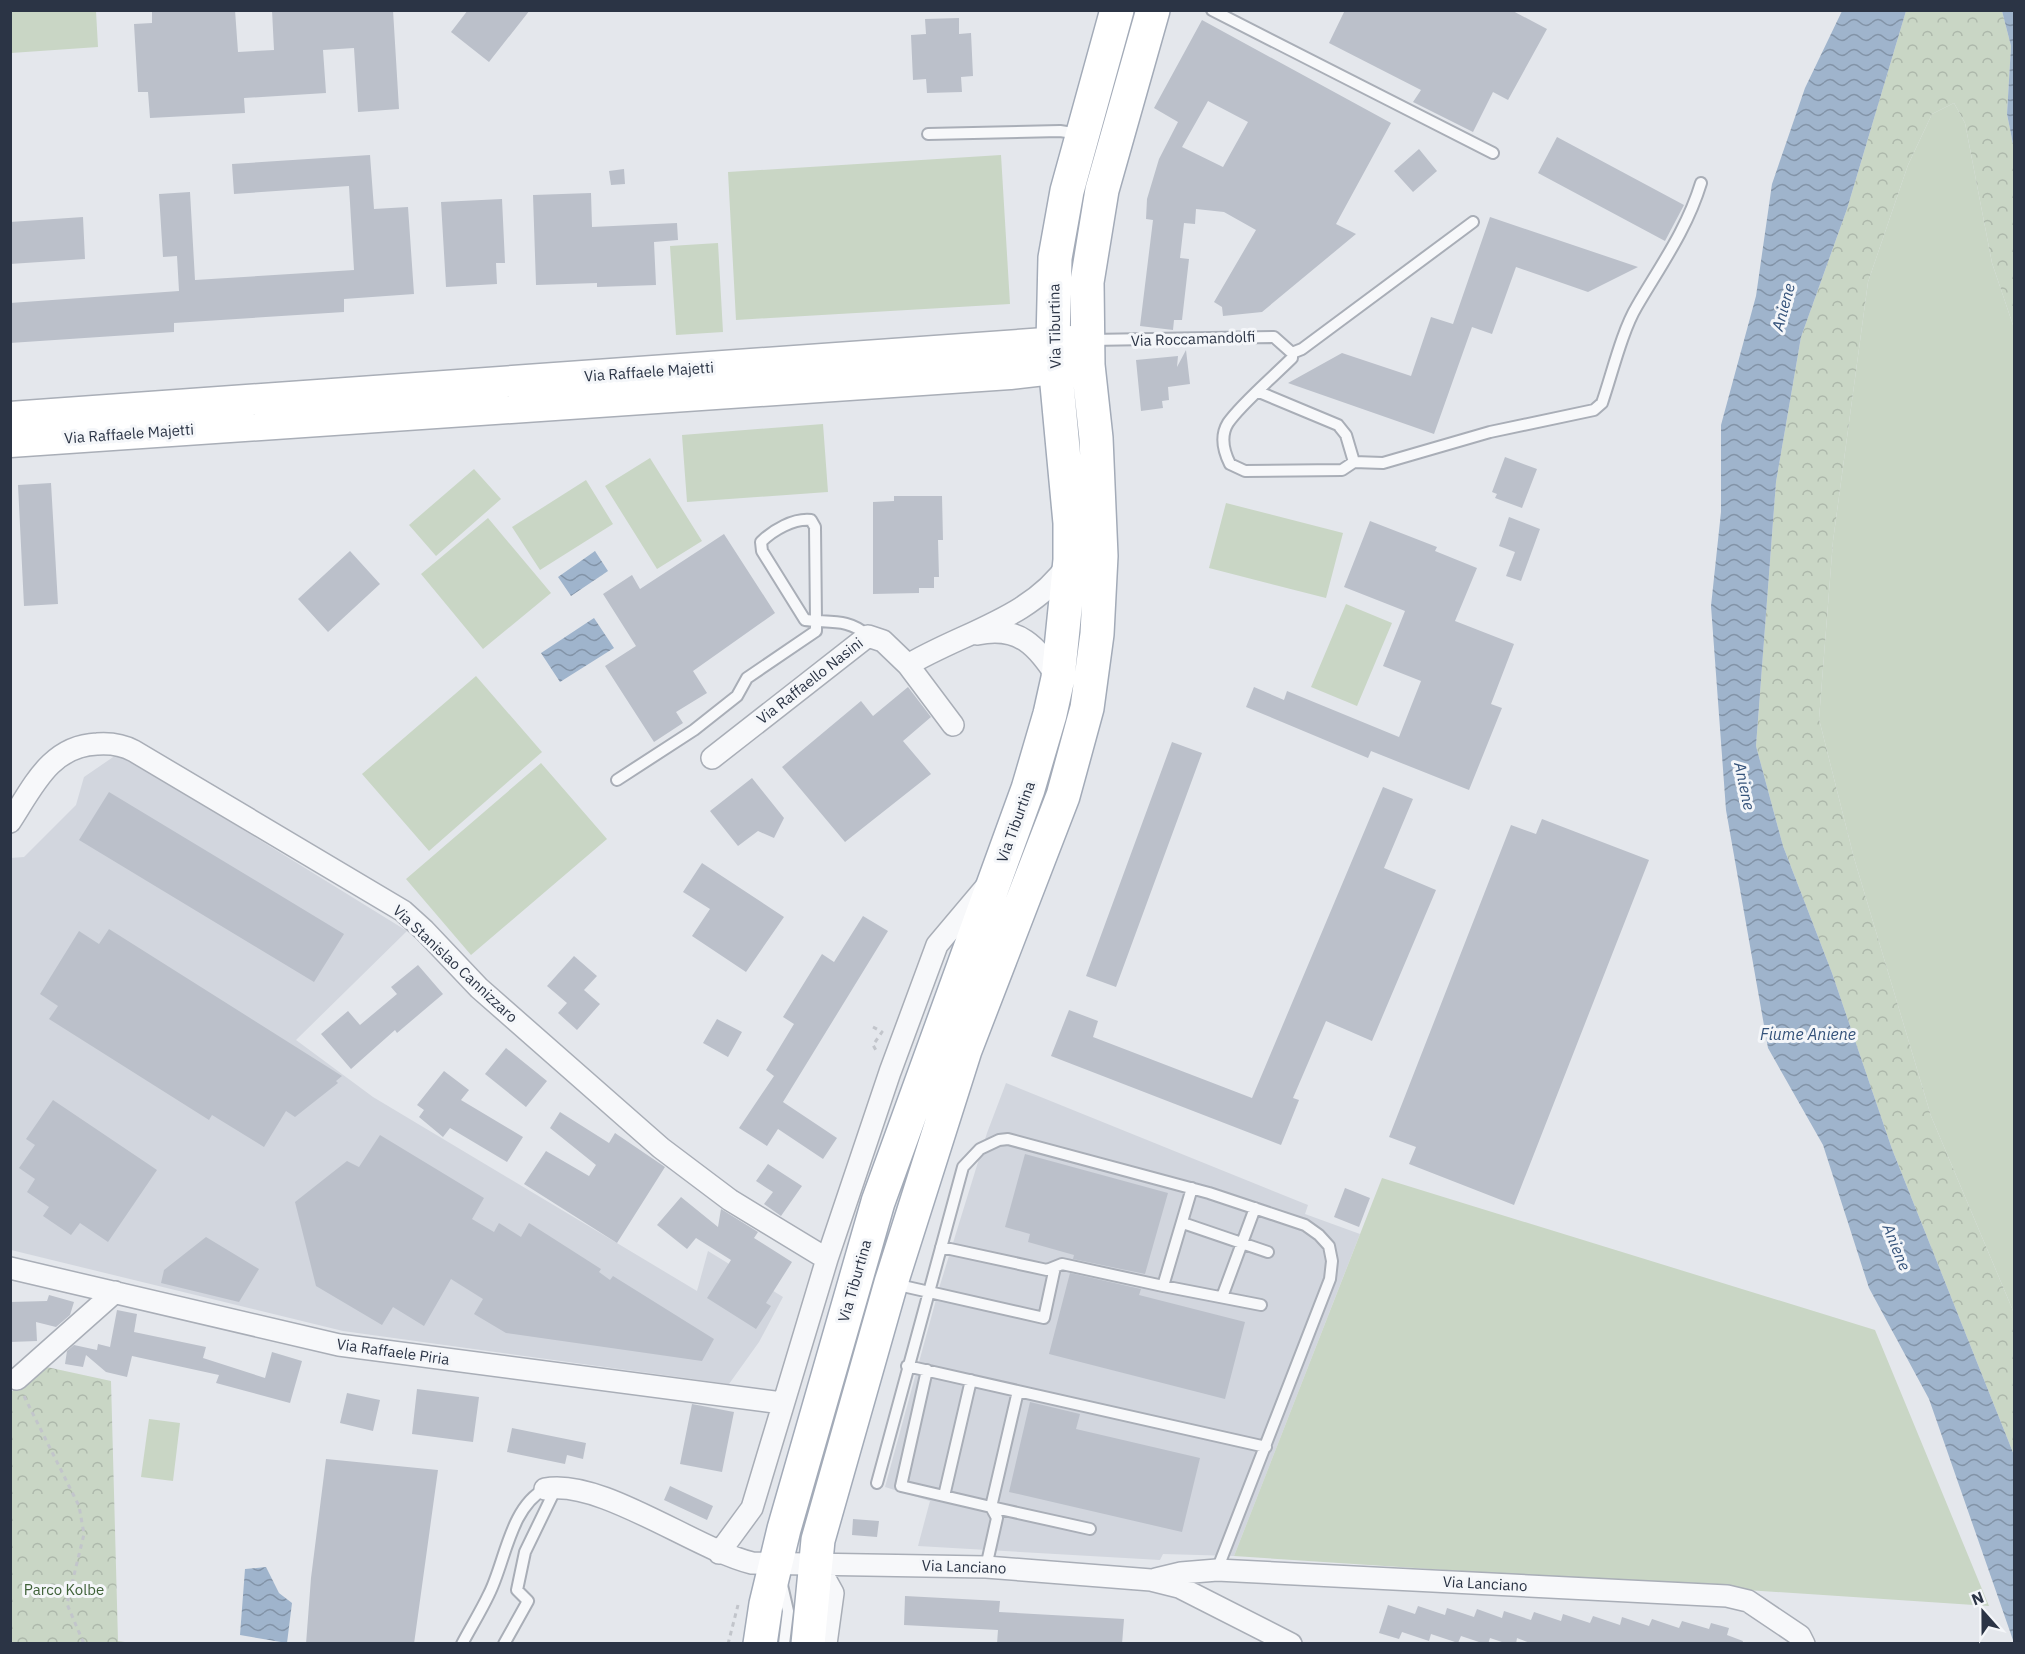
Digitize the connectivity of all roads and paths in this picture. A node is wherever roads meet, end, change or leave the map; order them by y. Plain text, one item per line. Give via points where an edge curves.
1 (1117, 10) edge
2 (1153, 10) edge
3 (1212, 10) edge
4 (928, 134) dead end
5 (1082, 135) junction
6 (1493, 153) dead end
7 (1701, 183) dead end
8 (1473, 222) dead end
9 (1095, 349) junction
10 (1292, 352) junction
11 (1054, 356) junction
12 (1259, 392) junction
13 (246, 413) junction
14 (10, 417) edge
15 (10, 442) edge
16 (1354, 462) junction
17 (1070, 560) junction
18 (816, 621) junction
19 (868, 636) junction
20 (967, 636) junction
21 (908, 664) junction
22 (1058, 678) junction
23 (953, 725) dead end
24 (712, 758) dead end
25 (617, 780) dead end
26 (10, 822) edge
27 (999, 870) junction
28 (873, 1027) dead end
29 (878, 1053) dead end
30 (1192, 1188) junction
31 (1254, 1208) junction
32 (1183, 1223) junction
33 (1242, 1242) junction
34 (941, 1246) junction
35 (1268, 1252) dead end
36 (827, 1259) junction
37 (1055, 1267) junction
38 (10, 1268) edge
39 (891, 1283) junction
40 (1163, 1286) junction
41 (115, 1292) junction
42 (927, 1294) junction
43 (1222, 1297) junction
44 (1261, 1305) dead end
45 (907, 1365) junction
46 (927, 1370) junction
47 (17, 1379) joint
48 (971, 1380) junction
49 (1018, 1391) junction
50 (782, 1403) junction
51 (1266, 1447) junction
52 (877, 1483) dead end
53 (551, 1489) junction
54 (944, 1496) junction
55 (991, 1507) junction
56 (1090, 1529) dead end
57 (719, 1552) junction
58 (776, 1564) junction
59 (816, 1564) junction
60 (986, 1567) junction
61 (1217, 1570) junction
62 (1151, 1580) junction
63 (788, 1611) junction
64 (84, 1644) edge
65 (462, 1644) edge
66 (504, 1644) edge
67 (760, 1644) edge
68 (784, 1644) edge
69 (808, 1644) edge
70 (826, 1644) edge
71 (1291, 1644) edge
72 (1804, 1644) edge

1 - 5 main road, Via Tiburtina
2 - 9 main road, Via Tiburtina via 1095,220 1087,282
3 - 6 lane
4 - 5 lane via 1060,131
5 - 11 main road, Via Tiburtina via 1055,258
7 - 16 lane via 1676,245 1636,308 1602,403 1594,410 1490,432 1383,464
8 - 10 lane via 1302,349
9 - 10 lane, Via Roccamandolfi via 1274,337
9 - 11 street, Via Roccamandolfi
9 - 39 main road, Via Tiburtina via 1101,556 1095,654 1082,728 1063,796 944,1108
10 - 12 lane via 1292,358
11 - 13 street, Via Raffaele Majetti
11 - 17 main road, Via Tiburtina
12 - 16 lane via 1338,425 1346,435
12 - 16 lane via 1227,424 1223,450 1230,464 1245,471 1342,470
13 - 14 street, Via Raffaele Majetti
13 - 15 street, Via Raffaele Majetti
17 - 20 street via 1050,588
17 - 22 main road, Via Tiburtina
18 - 18 lane via 815,527 812,520 805,519 768,534 761,542 762,551 805,620
18 - 19 lane via 838,621 859,627
18 - 25 lane via 816,631 747,678 738,696
19 - 21 street, Via Raffaello Nasini via 883,641
19 - 24 street, Via Raffaello Nasini
20 - 21 street
20 - 22 street via 996,632 1019,637 1038,650
21 - 23 street, Via Raffaello Nasini
22 - 27 main road, Via Tiburtina via 1042,748
26 - 36 street, Via Stanislao Cannizzaro via 41,772 64,753 102,744 134,751 403,911 479,988 660,1148 730,1200
27 - 36 street, Via Tiburtina via 938,945
27 - 58 main road, Via Tiburtina via 878,1202
28 - 29 path via 882,1032 873,1045
30 - 31 lane
30 - 32 lane
30 - 34 lane via 1039,1146 999,1140 980,1149 963,1167
31 - 33 lane
31 - 51 lane via 1312,1230 1329,1246 1332,1261 1330,1279
32 - 33 lane
32 - 40 lane
33 - 35 lane
33 - 43 lane
34 - 37 lane via 1047,1270
34 - 42 lane
36 - 50 street, Via Tiburtina
37 - 40 lane via 1062,1264
37 - 42 lane via 1044,1318
38 - 41 street, Via Raffaele Piria
39 - 42 lane
39 - 59 main road, Via Tiburtina via 819,1536
40 - 43 lane
41 - 47 street
41 - 50 street, Via Raffaele Piria via 339,1346
42 - 45 lane
43 - 44 lane
45 - 46 lane
45 - 52 lane
46 - 48 lane
46 - 54 lane via 901,1486
47 - 64 path via 79,1506 84,1534 67,1604
48 - 49 lane
48 - 54 lane
49 - 51 lane
49 - 55 lane
50 - 57 street, Via Tiburtina via 752,1508
51 - 61 lane
53 - 57 street, Via Lanciano via 622,1505
53 - 65 lane via 528,1504 504,1548 490,1592
53 - 66 lane via 525,1552 517,1590 528,1601
54 - 55 lane
55 - 56 lane
55 - 60 lane via 997,1518
57 - 58 street, Via Lanciano via 752,1563
58 - 59 street, Via Lanciano
58 - 63 lane, Via Tiburtina
58 - 67 main road
59 - 60 street, Via Lanciano
59 - 63 lane, Via Tiburtina
59 - 69 main road, Via Tiburtina
59 - 70 street via 833,1593
60 - 62 street, Via Lanciano
61 - 62 street, Via Lanciano
61 - 72 street, Via Lanciano via 1727,1596 1748,1601 1800,1636
62 - 71 street, Via Lanciano via 1179,1587
63 - 68 lane, Via Tiburtina

